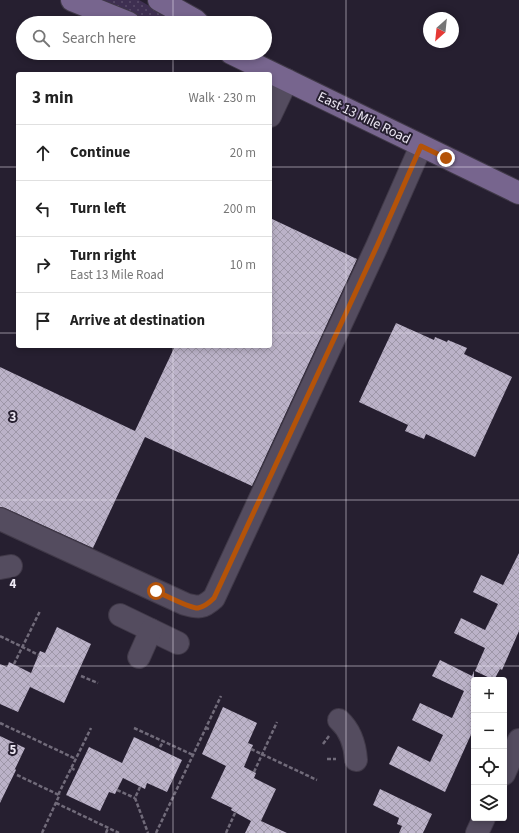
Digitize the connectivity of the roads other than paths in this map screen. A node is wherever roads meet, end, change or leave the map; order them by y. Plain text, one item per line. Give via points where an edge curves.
1 (72, 0) edge
2 (159, 0) edge
3 (112, 16) edge
4 (188, 16) edge
5 (246, 60) edge
6 (270, 72) edge
7 (272, 73) edge
8 (287, 80) junction
9 (272, 112) edge
10 (421, 146) junction
11 (519, 193) edge
12 (0, 519) edge
13 (120, 615) dead end
14 (151, 630) junction
15 (178, 643) dead end
16 (139, 657) dead end
17 (339, 720) dead end
18 (519, 740) edge
19 (356, 760) dead end
20 (507, 767) edge
21 (483, 821) edge
22 (477, 833) edge

1 - 3 main road
2 - 4 main road
5 - 6 main road, East 13 Mile Road
7 - 8 main road, East 13 Mile Road
8 - 9 street
8 - 10 main road, East 13 Mile Road
10 - 11 main road, East 13 Mile Road
10 - 12 street via 214,598 208,604 198,608 185,604
13 - 14 street
14 - 15 street
14 - 16 street
17 - 19 street via 345,725 354,744
18 - 20 street
21 - 22 street

